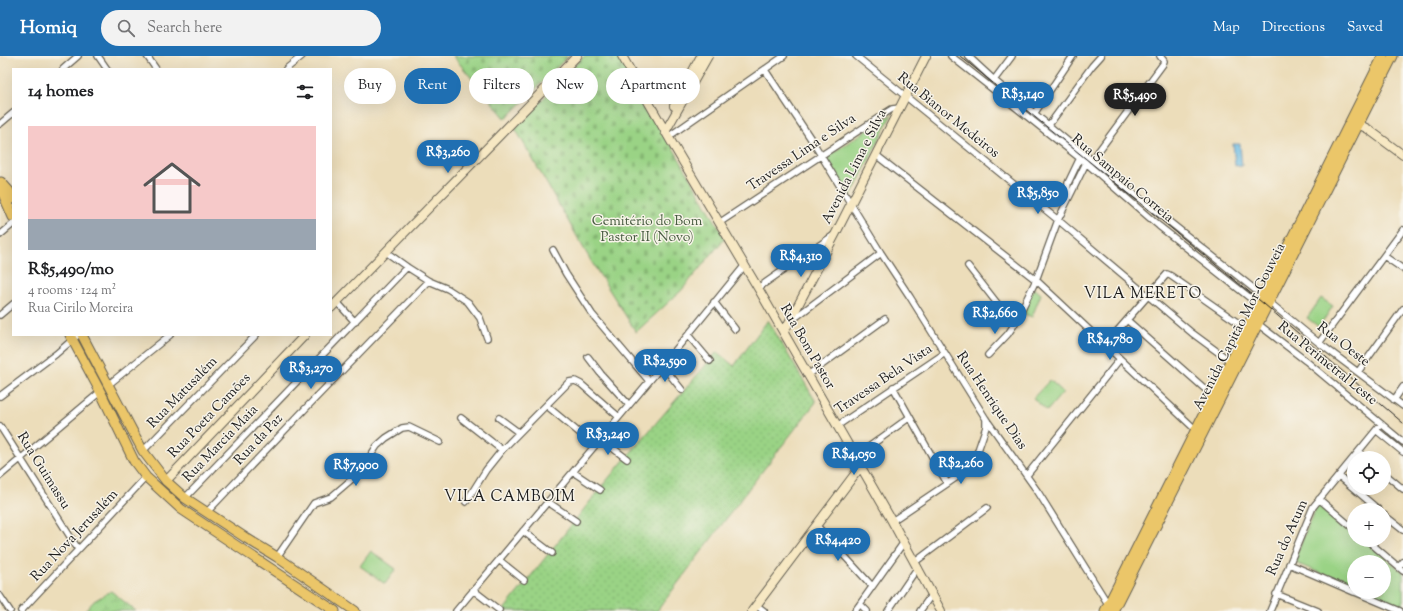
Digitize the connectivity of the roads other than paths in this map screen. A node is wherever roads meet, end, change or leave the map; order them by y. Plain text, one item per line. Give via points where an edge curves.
1 (78, 56) edge
2 (98, 56) edge
3 (147, 56) edge
4 (302, 56) edge
5 (577, 56) edge
6 (701, 56) edge
7 (708, 56) edge
8 (772, 56) edge
9 (784, 56) edge
10 (856, 56) edge
11 (926, 56) edge
12 (951, 56) edge
13 (968, 56) edge
14 (1012, 56) edge
15 (1073, 56) edge
16 (1101, 56) edge
17 (1160, 56) edge
18 (1383, 56) edge
19 (1393, 56) edge
20 (625, 58) edge
21 (778, 61) junction
22 (64, 68) edge
23 (106, 68) edge
24 (155, 68) edge
25 (287, 68) edge
26 (765, 70) junction
27 (994, 80) junction
28 (905, 97) junction
29 (675, 108) junction
30 (900, 108) junction
31 (12, 114) edge
32 (1034, 114) junction
33 (1355, 122) junction
34 (0, 124) edge
35 (1049, 125) junction
36 (665, 132) junction
37 (876, 154) junction
38 (1403, 154) edge
39 (821, 156) junction
40 (1080, 158) junction
41 (1092, 160) junction
42 (1086, 163) junction
43 (1, 182) edge
44 (8, 194) edge
45 (850, 203) junction
46 (1066, 205) junction
47 (12, 212) edge
48 (1058, 220) junction
49 (719, 223) junction
50 (12, 225) edge
51 (1403, 230) edge
52 (1, 232) edge
53 (836, 233) junction
54 (553, 250) dead end
55 (386, 252) junction
56 (881, 253) junction
57 (1384, 256) junction
58 (745, 265) junction
59 (968, 266) dead end
60 (407, 268) junction
61 (1403, 269) edge
62 (1036, 280) junction
63 (429, 281) junction
64 (758, 288) junction
65 (1148, 295) junction
66 (1266, 299) junction
67 (714, 302) junction
68 (333, 304) edge
69 (12, 305) edge
70 (1259, 305) junction
71 (1403, 309) edge
72 (0, 315) edge
73 (886, 319) dead end
74 (1127, 320) junction
75 (355, 322) junction
76 (789, 322) junction
77 (1258, 324) junction
78 (1014, 325) junction
79 (735, 329) dead end
80 (1247, 329) junction
81 (784, 332) junction
82 (688, 335) junction
83 (83, 336) edge
84 (169, 336) edge
85 (255, 336) edge
86 (305, 336) edge
87 (74, 337) edge
88 (488, 338) dead end
89 (1319, 343) junction
90 (1105, 345) junction
91 (945, 353) junction
92 (988, 355) dead end
93 (588, 357) dead end
94 (1235, 357) junction
95 (1120, 359) junction
96 (710, 361) dead end
97 (662, 365) junction
98 (1358, 372) junction
99 (808, 375) junction
100 (649, 381) junction
101 (108, 385) junction
102 (893, 387) junction
103 (1403, 388) edge
104 (682, 390) dead end
105 (100, 392) junction
106 (0, 396) edge
107 (1213, 396) junction
108 (1394, 400) junction
109 (628, 405) junction
110 (547, 406) junction
111 (1403, 406) edge
112 (619, 417) junction
113 (910, 417) junction
114 (460, 418) dead end
115 (499, 418) dead end
116 (986, 419) junction
117 (1381, 424) junction
118 (0, 426) edge
119 (838, 426) junction
120 (1196, 430) junction
121 (1376, 430) junction
122 (518, 432) junction
123 (601, 439) junction
124 (440, 442) dead end
125 (1403, 442) edge
126 (594, 445) junction
127 (502, 450) junction
128 (143, 451) junction
129 (1360, 451) edge
130 (1403, 452) edge
131 (855, 457) junction
132 (22, 458) junction
133 (627, 459) dead end
134 (860, 466) junction
135 (1347, 466) edge
136 (573, 472) junction
137 (1027, 475) junction
138 (0, 476) edge
139 (1339, 476) junction
140 (146, 477) junction
141 (1391, 479) edge
142 (166, 480) junction
143 (947, 483) junction
144 (1403, 489) edge
145 (600, 490) dead end
146 (185, 498) junction
147 (1319, 499) junction
148 (466, 502) dead end
149 (548, 502) junction
150 (1371, 503) edge
151 (987, 508) dead end
152 (207, 512) junction
153 (1391, 520) edge
154 (576, 521) dead end
155 (892, 521) junction
156 (1347, 523) edge
157 (817, 526) junction
158 (1403, 530) edge
159 (523, 531) junction
160 (246, 538) junction
161 (904, 542) junction
162 (238, 547) junction
163 (1375, 547) edge
164 (78, 549) junction
165 (552, 553) dead end
166 (277, 557) junction
167 (499, 560) junction
168 (1403, 562) edge
169 (916, 564) junction
170 (1289, 564) junction
171 (1401, 569) edge
172 (524, 580) dead end
173 (872, 586) junction
174 (1347, 589) edge
175 (474, 590) junction
176 (932, 594) junction
177 (1276, 594) junction
178 (0, 596) edge
179 (1372, 599) edge
180 (860, 604) junction
181 (754, 608) edge
182 (1108, 609) edge
183 (499, 610) dead end
184 (10, 611) edge
185 (21, 611) edge
186 (335, 611) edge
187 (355, 611) edge
188 (456, 611) edge
189 (764, 611) edge
190 (855, 611) edge
191 (867, 611) edge
192 (888, 611) edge
193 (920, 611) edge
194 (941, 611) edge
195 (1270, 611) edge
196 (1318, 611) edge
197 (1400, 611) edge

1 - 22 street
2 - 23 street
3 - 24 street
4 - 25 street
5 - 55 main road
6 - 29 main road
7 - 29 main road
8 - 21 street
9 - 21 street
10 - 28 street, Rua Bianor Medeiros
11 - 28 main road, Avenida Lima e Silva
12 - 40 street, Rua Sampaio Correia
13 - 27 street, Rua Sampaio Correia
14 - 27 street
15 - 32 street
16 - 35 street
17 - 41 street via 1163,64
18 - 33 main road, Avenida Capitão Mor-Gouveia
19 - 33 main road, Avenida Capitão Mor-Gouveia
20 - 36 main road, Rua Bom Pastor
21 - 26 street
26 - 36 street
26 - 39 street, Rua Henrique Dias
27 - 32 street, Rua Sampaio Correia
28 - 30 main road, Avenida Lima e Silva
28 - 48 street, Rua Bianor Medeiros
29 - 36 main road
30 - 37 main road, Avenida Lima e Silva
30 - 39 street, Travessa Lima e Silva via 892,109
31 - 34 street
32 - 35 street, Rua Sampaio Correia
33 - 38 main road
33 - 66 main road, Avenida Capitão Mor-Gouveia
35 - 41 street, Rua Sampaio Correia
36 - 49 main road, Rua Bom Pastor
37 - 45 main road, Avenida Lima e Silva
37 - 62 street
39 - 45 street, Rua Henrique Dias
39 - 49 street, Travessa Lima e Silva
40 - 42 street, Rua Sampaio Correia
40 - 46 street via 1068,183
41 - 66 street, Rua Sampaio Correia
42 - 46 street
42 - 70 street, Rua Sampaio Correia via 1159,226
43 - 44 main road
44 - 47 main road
45 - 53 main road, Avenida Lima e Silva
45 - 56 street, Rua Henrique Dias
46 - 48 street
48 - 62 street
48 - 65 street, Rua Bianor Medeiros
49 - 58 main road, Rua Bom Pastor
50 - 52 street
51 - 57 street
53 - 64 street
53 - 76 main road, Avenida Lima e Silva
54 - 100 street via 592,314
55 - 60 street
55 - 68 main road
56 - 76 street
56 - 91 street, Rua Henrique Dias
57 - 61 street
57 - 89 street
58 - 64 main road, Rua Bom Pastor
58 - 67 street
59 - 78 street
60 - 63 street
60 - 75 street, Rua Marcia Maia
62 - 78 street
62 - 90 street
63 - 88 street via 444,286 468,302 480,318
63 - 152 street, Rua da Paz
64 - 81 main road, Rua Bom Pastor
65 - 74 street
65 - 80 street via 1165,275 1171,276
65 - 94 street, Rua Bianor Medeiros via 1192,333
66 - 70 main road, Avenida Capitão Mor-Gouveia
66 - 77 main road, Avenida Capitão Mor-Gouveia
66 - 89 street, Rua Oeste
67 - 79 street
67 - 82 street
68 - 75 street
69 - 72 street
70 - 80 main road, Avenida Capitão Mor-Gouveia
71 - 98 street
73 - 99 street
74 - 90 street
74 - 107 street
75 - 146 street, Rua Marcia Maia
76 - 81 main road, Avenida Lima e Silva
77 - 94 main road, Avenida Capitão Mor-Gouveia
77 - 117 street, Rua Perimetral Leste
78 - 92 street
80 - 94 main road, Avenida Capitão Mor-Gouveia
81 - 99 main road, Rua Bom Pastor
82 - 96 street
82 - 97 street
83 - 101 main road
84 - 101 street
85 - 128 street, Rua Matusalém
86 - 142 main road, Rua Poeta Camões
87 - 105 main road
87 - 106 street
89 - 98 street, Rua Oeste
90 - 95 street
91 - 102 street, Travessa Bela Vista
91 - 116 street, Rua Henrique Dias
93 - 109 street
94 - 107 main road, Avenida Capitão Mor-Gouveia
94 - 182 main road, Avenida Capitão Mor-Gouveia
95 - 120 street
95 - 137 street
97 - 100 street
97 - 104 street
98 - 108 street, Rua Oeste
99 - 119 main road, Rua Bom Pastor
100 - 109 street
101 - 128 main road
102 - 113 street
102 - 119 street, Travessa Bela Vista
103 - 108 street
105 - 132 street
105 - 140 main road via 134,461
107 - 120 main road, Avenida Capitão Mor-Gouveia
108 - 111 street, Rua Oeste
109 - 112 street
110 - 112 street via 566,384 575,381
110 - 122 street
110 - 126 street
112 - 123 street
113 - 131 street
113 - 143 street
114 - 127 street
115 - 122 street
116 - 137 street, Rua Henrique Dias
116 - 143 street via 986,426 972,465
117 - 121 street, Rua do Atum
117 - 125 street
118 - 132 street, Rua Guimassu
119 - 131 main road, Rua Bom Pastor
120 - 182 main road, Avenida Capitão Mor-Gouveia
121 - 129 street, Rua do Atum
121 - 130 street
122 - 127 street
123 - 126 street
123 - 133 street
124 - 166 street via 409,427 402,428 386,438 376,446 359,473 331,497 314,504
126 - 136 street
127 - 148 street
128 - 142 main road
131 - 134 main road, Rua Bom Pastor
132 - 138 street
132 - 164 street, Rua Guimassu
134 - 155 main road, Rua Bom Pastor
134 - 157 main road
135 - 139 street, Rua do Atum
136 - 145 street
136 - 149 street
137 - 182 street, Rua Henrique Dias
139 - 147 street, Rua do Atum
139 - 150 street
140 - 162 main road via 181,509
140 - 164 street, Rua Nova Jerusalém
141 - 144 street
142 - 146 main road
143 - 155 street
146 - 152 main road
147 - 156 street
147 - 170 street, Rua do Atum via 1308,516
149 - 154 street
149 - 159 street
151 - 169 street
152 - 160 main road
153 - 158 street
155 - 161 main road, Rua Bom Pastor
157 - 173 street
157 - 181 main road via 806,534
159 - 165 street
159 - 167 street
160 - 162 main road
160 - 166 main road
161 - 169 main road, Rua Bom Pastor
161 - 173 street
162 - 186 main road
163 - 171 street
164 - 185 street, Rua Nova Jerusalém
166 - 187 main road
167 - 172 street
167 - 175 street
168 - 171 street
169 - 176 main road, Rua Bom Pastor
169 - 192 street
170 - 174 street
170 - 177 street, Rua do Atum
173 - 180 street
175 - 183 street
175 - 188 street
176 - 193 street
176 - 194 main road, Rua Bom Pastor
177 - 195 street, Rua do Atum
177 - 196 street
178 - 184 street
179 - 197 street
180 - 190 street
180 - 191 street
181 - 189 street

